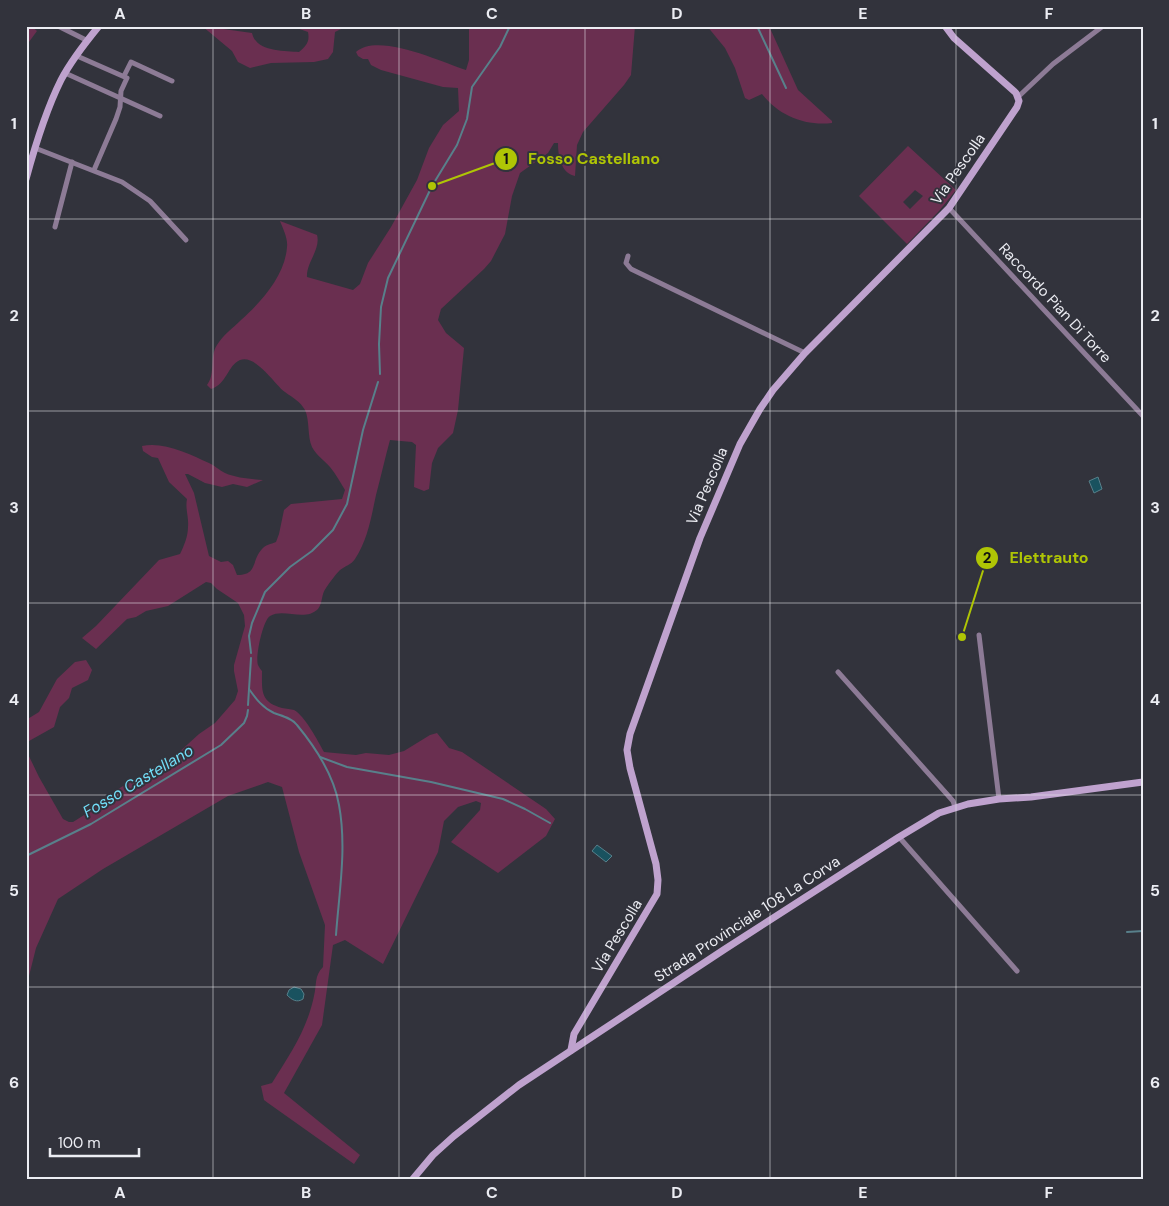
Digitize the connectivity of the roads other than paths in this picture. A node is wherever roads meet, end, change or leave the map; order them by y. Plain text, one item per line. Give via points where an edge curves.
1 (58, 26) edge
2 (99, 26) edge
3 (945, 26) edge
4 (1103, 26) edge
5 (88, 41) junction
6 (77, 56) junction
7 (65, 74) junction
8 (124, 76) junction
9 (172, 81) dead end
10 (1018, 97) junction
11 (121, 99) junction
12 (160, 116) dead end
13 (35, 148) junction
14 (72, 162) junction
15 (94, 170) junction
16 (26, 179) edge
17 (949, 208) junction
18 (55, 227) dead end
19 (186, 240) dead end
20 (628, 256) dead end
21 (805, 353) junction
22 (1143, 416) edge
23 (979, 635) dead end
24 (838, 672) dead end
25 (1143, 782) edge
26 (999, 799) junction
27 (955, 807) junction
28 (899, 837) junction
29 (1017, 971) dead end
30 (571, 1050) junction
31 (412, 1180) edge

1 - 5 street
2 - 5 street
3 - 10 street
4 - 10 street via 1053,64
5 - 6 street
6 - 7 street
6 - 8 street
7 - 11 street
7 - 13 street
8 - 9 street via 131,62
8 - 11 street via 127,78
10 - 17 street, Via Pescolla via 1017,107
11 - 12 street
11 - 15 street via 116,120
13 - 14 street
13 - 16 street
14 - 15 street
14 - 18 street
15 - 19 street via 122,182 150,201
17 - 21 street, Via Pescolla
17 - 22 street, Raccordo Pian Di Torre
20 - 21 street via 626,263 631,269
21 - 30 street, Via Pescolla via 773,390 737,451 700,538 630,734 628,757 656,864 657,894 574,1034
23 - 26 street
24 - 27 street
25 - 26 street, Strada Provinciale 108 La Corva
26 - 27 street, Strada Provinciale 108 La Corva
27 - 28 street, Strada Provinciale 108 La Corva
28 - 29 street
28 - 30 street, Strada Provinciale 108 La Corva
30 - 31 street, Strada Provinciale 108 La Corva via 454,1136

